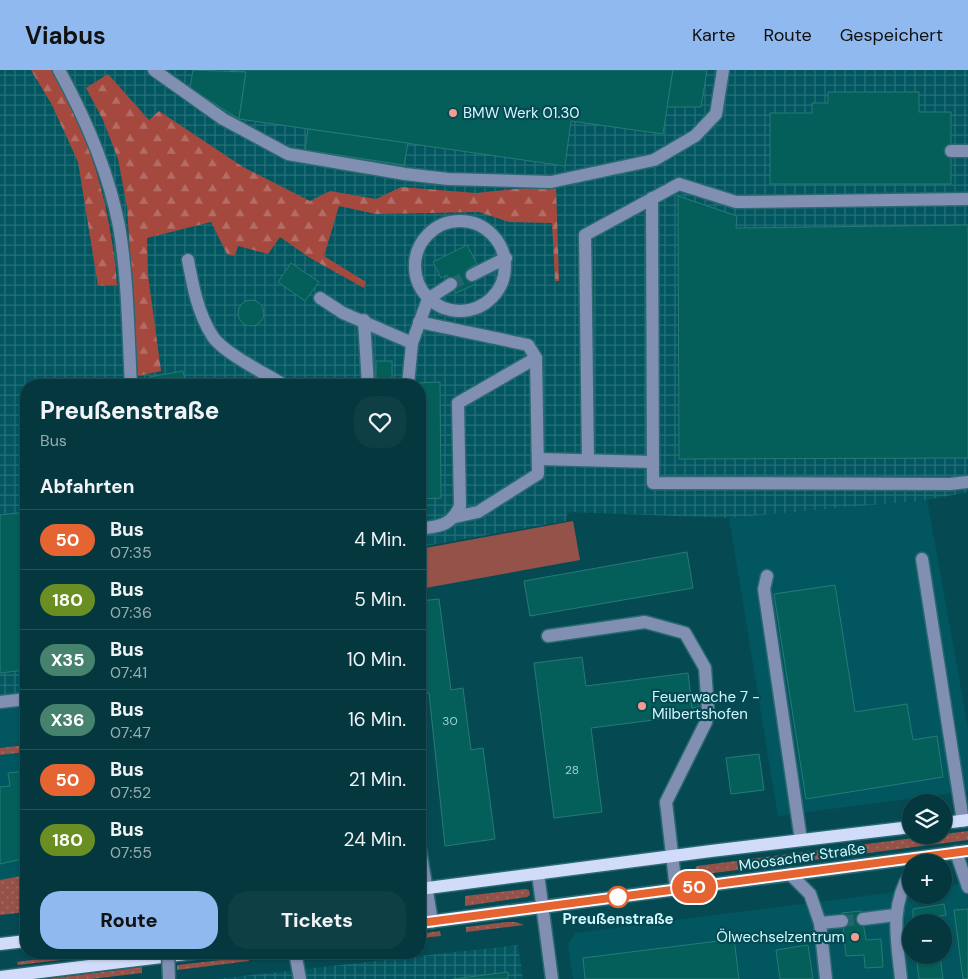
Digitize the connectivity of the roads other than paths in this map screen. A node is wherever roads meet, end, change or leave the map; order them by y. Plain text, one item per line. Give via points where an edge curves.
1 (59, 70) edge
2 (154, 70) edge
3 (723, 70) edge
4 (951, 151) dead end
5 (968, 151) edge
6 (652, 198) junction
7 (968, 199) edge
8 (506, 258) junction
9 (188, 260) dead end
10 (472, 275) tunnel mouth
11 (452, 284) tunnel mouth
12 (320, 298) dead end
13 (428, 299) junction
14 (364, 320) junction
15 (419, 322) junction
16 (412, 343) junction
17 (536, 358) junction
18 (131, 379) edge
19 (274, 379) edge
20 (368, 379) edge
21 (409, 379) edge
22 (538, 458) junction
23 (588, 460) junction
24 (652, 462) junction
25 (968, 482) edge
26 (455, 517) junction
27 (426, 528) edge
28 (922, 560) dead end
29 (768, 576) dead end
30 (548, 636) dead end
31 (20, 700) edge
32 (0, 702) edge
33 (965, 820) edge
34 (952, 822) edge
35 (902, 828) edge
36 (801, 840) junction
37 (962, 852) edge
38 (672, 856) junction
39 (902, 862) edge
40 (538, 874) junction
41 (790, 874) junction
42 (968, 887) edge
43 (426, 889) edge
44 (676, 889) junction
45 (902, 892) edge
46 (541, 907) junction
47 (895, 915) junction
48 (862, 919) tunnel mouth
49 (842, 921) tunnel mouth
50 (426, 923) edge
51 (820, 923) junction
52 (20, 942) edge
53 (0, 944) edge
54 (145, 959) edge
55 (168, 959) edge
56 (296, 959) edge
57 (0, 977) edge
58 (169, 979) edge
59 (300, 979) edge
60 (552, 979) edge
61 (826, 979) edge
62 (901, 979) edge

1 - 18 street via 83,114 99,154 119,226
2 - 3 street via 224,119 288,154 405,174 551,182 654,160 695,136 716,114
4 - 5 street
6 - 7 street via 679,184 736,202
6 - 23 street via 585,235
6 - 24 street
8 - 10 street
8 - 13 street via 506,273 501,286 482,306 454,311
8 - 13 street via 491,232 477,223 462,220 446,222 432,230 416,255 417,279
9 - 19 street via 196,302 214,338
11 - 13 street
12 - 14 street via 343,313
13 - 15 street
14 - 16 street
14 - 20 street
15 - 16 street
15 - 17 street via 528,346
16 - 21 street
17 - 22 street
17 - 26 street via 458,403 460,506
22 - 23 street
22 - 26 street via 538,474 478,512
23 - 24 street
24 - 25 street via 652,483
26 - 27 street via 443,525
28 - 33 street
29 - 36 street via 764,589
30 - 38 street via 645,622 685,633 704,668 708,710 706,722 666,802
31 - 32 street
33 - 34 main road
35 - 36 main road, Moosacher Straße
36 - 38 main road, Moosacher Straße
37 - 42 street
38 - 40 main road, Moosacher Straße
38 - 44 street
39 - 41 main road, Moosacher Straße
40 - 43 main road, Moosacher Straße
40 - 46 street
41 - 44 main road, Moosacher Straße
41 - 51 street via 810,894
44 - 46 main road, Moosacher Straße
45 - 47 street
46 - 50 main road, Moosacher Straße
46 - 60 street
47 - 48 street
47 - 62 street
49 - 51 street
51 - 61 street
52 - 53 main road
54 - 57 main road
55 - 58 street, bridge
56 - 59 street

